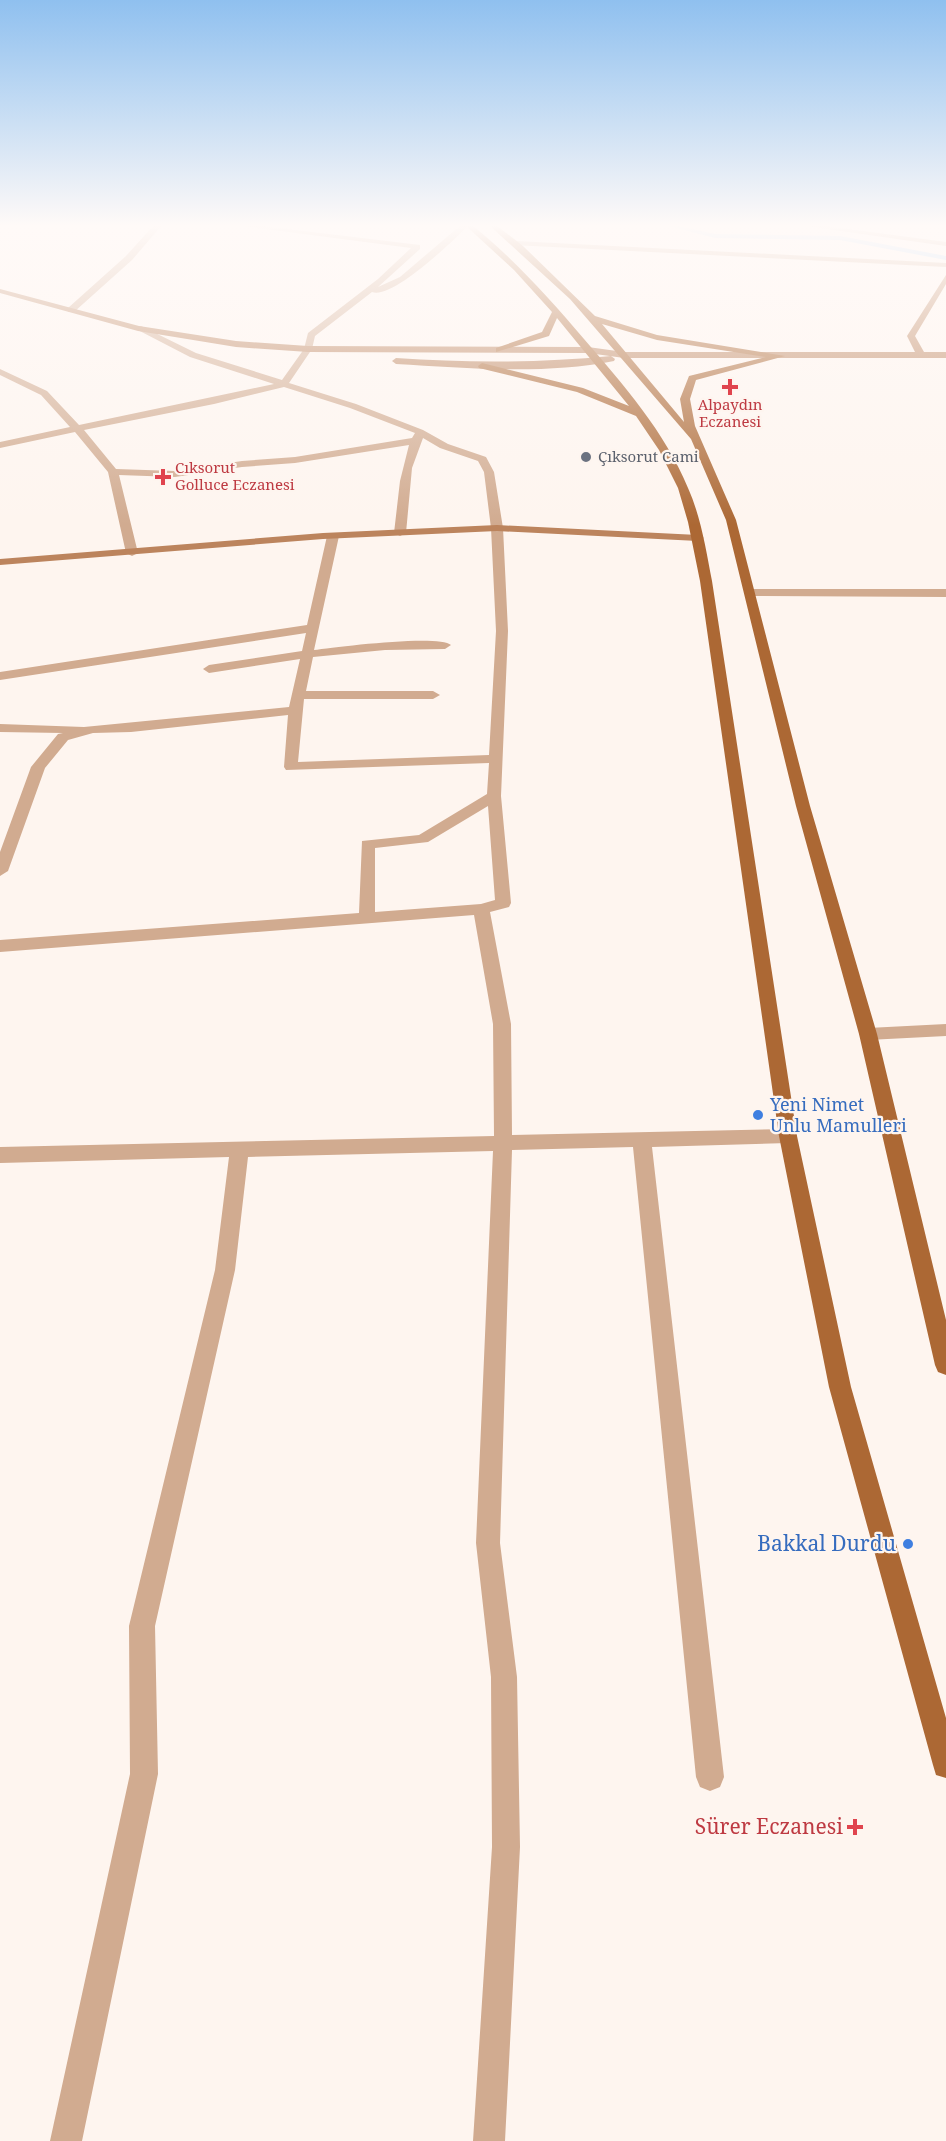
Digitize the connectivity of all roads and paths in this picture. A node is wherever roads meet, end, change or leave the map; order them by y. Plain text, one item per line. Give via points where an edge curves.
1 (127, 325) edge
2 (324, 325) edge
3 (550, 325) edge
4 (567, 325) edge
5 (600, 325) edge
6 (610, 325) edge
7 (918, 325) edge
8 (138, 328) junction
9 (308, 349) junction
10 (499, 350) junction
11 (588, 350) junction
12 (624, 355) junction
13 (946, 355) edge
14 (781, 356) junction
15 (921, 356) junction
16 (599, 362) junction
17 (482, 366) junction
18 (0, 372) edge
19 (284, 384) junction
20 (643, 416) junction
21 (76, 427) junction
22 (418, 437) junction
23 (694, 440) junction
24 (0, 445) edge
25 (113, 472) junction
26 (497, 528) junction
27 (400, 533) junction
28 (333, 536) junction
29 (698, 538) junction
30 (132, 553) junction
31 (0, 562) edge
32 (751, 593) junction
33 (946, 593) edge
34 (311, 628) junction
35 (445, 645) dead end
36 (306, 653) junction
37 (209, 669) dead end
38 (0, 676) edge
39 (298, 695) junction
40 (433, 695) dead end
41 (295, 710) junction
42 (0, 728) edge
43 (92, 729) junction
44 (494, 759) junction
45 (494, 796) junction
46 (0, 871) edge
47 (481, 909) junction
48 (367, 919) junction
49 (0, 946) edge
50 (946, 1030) edge
51 (868, 1034) junction
52 (788, 1136) junction
53 (642, 1142) junction
54 (503, 1143) junction
55 (239, 1149) junction
56 (0, 1155) edge
57 (946, 1365) edge
58 (946, 1766) edge
59 (710, 1777) dead end
60 (66, 2141) edge
61 (489, 2141) edge

1 - 8 street
2 - 9 street via 311,335
3 - 10 main road via 546,334
4 - 11 main road
5 - 12 main road
6 - 14 main road via 692,343
7 - 15 street via 911,336
8 - 9 street via 236,344
8 - 19 street via 193,355
9 - 10 street
9 - 17 street via 353,358
9 - 19 street
10 - 11 street
11 - 12 street
11 - 16 main road
12 - 14 street
12 - 16 street
12 - 23 main road
13 - 15 street
14 - 15 street
14 - 23 main road via 692,378 685,399
16 - 17 street
16 - 20 main road
17 - 20 main road via 575,388 613,400
18 - 21 street via 44,393
19 - 21 street
19 - 22 street via 353,406
20 - 29 main road via 682,488
21 - 24 street
21 - 25 street
22 - 25 street via 176,474
22 - 26 street via 482,459 489,472
22 - 27 street
23 - 32 main road via 731,520
25 - 30 street
26 - 27 street
26 - 29 street
26 - 44 street via 502,631
27 - 28 street
28 - 30 street
28 - 34 street
29 - 52 main road
30 - 31 street
32 - 33 street
32 - 51 main road via 803,806
34 - 36 street
34 - 38 street
35 - 36 street via 404,644
36 - 37 street
36 - 39 street
39 - 40 street
39 - 41 street
41 - 43 street
41 - 44 street via 291,766
42 - 43 street
43 - 46 street via 63,737 38,767
44 - 45 street
45 - 47 street via 503,903
45 - 48 street via 423,838 367,844
47 - 48 street
47 - 54 street via 502,1024
48 - 49 street
50 - 51 street
51 - 57 main road
52 - 53 street
52 - 58 main road via 840,1387
53 - 54 street
53 - 59 street
54 - 55 street
54 - 61 street via 488,1543 504,1677 506,1847
55 - 56 street
55 - 60 street via 225,1270 142,1626 144,1774

